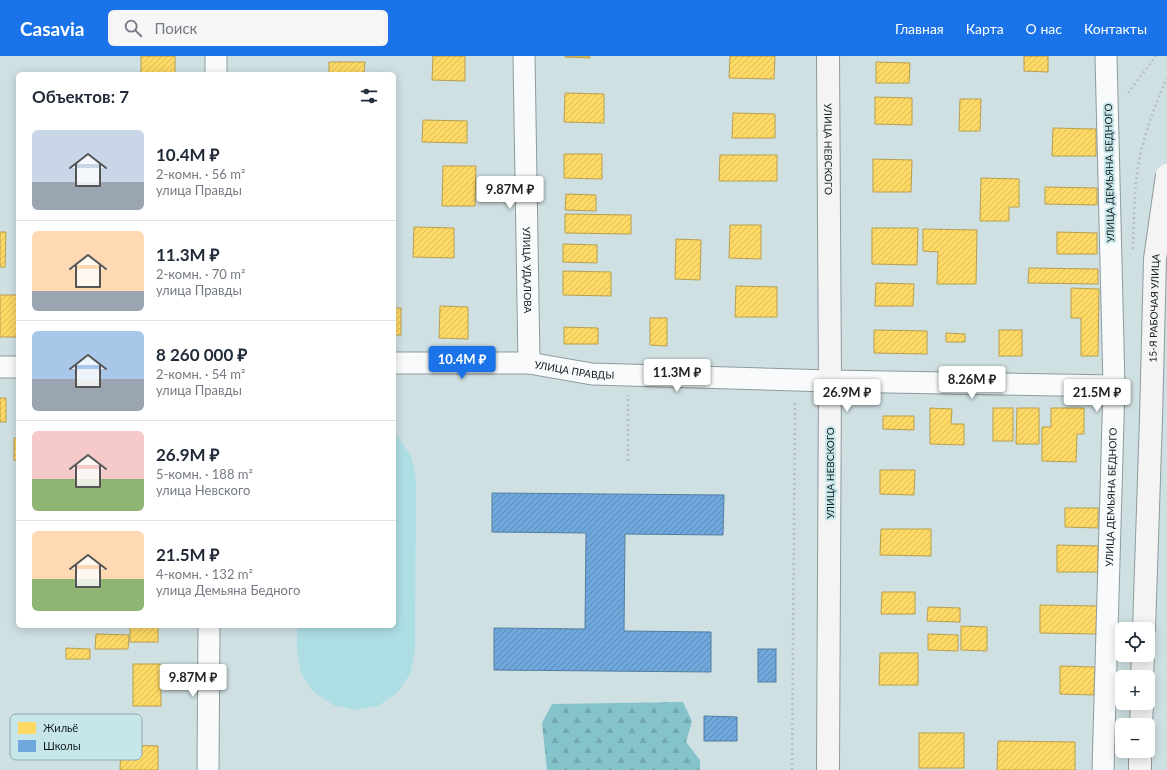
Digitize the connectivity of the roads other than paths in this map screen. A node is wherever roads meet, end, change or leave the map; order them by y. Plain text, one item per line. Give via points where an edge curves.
1 (216, 56) edge
2 (524, 56) edge
3 (828, 56) edge
4 (1106, 56) edge
5 (216, 72) edge
6 (1167, 175) edge
7 (396, 363) edge
8 (529, 364) junction
9 (0, 367) edge
10 (16, 368) edge
11 (830, 381) junction
12 (1114, 386) junction
13 (1144, 622) edge
14 (209, 628) edge
15 (1140, 758) edge
16 (208, 770) edge
17 (828, 770) edge
18 (1103, 770) edge
19 (1140, 770) edge

1 - 5 street
2 - 8 street, УЛИЦА УДАЛОВА
3 - 11 main road, УЛИЦА НЕВСКОГО
4 - 12 street, УЛИЦА ДЕМЬЯНА БЕДНОГО
6 - 13 main road, 15-Я РАБОЧАЯ УЛИЦА, bridge via 1156,259
7 - 8 street, УЛИЦА ПРАВДЫ
8 - 11 street, УЛИЦА ПРАВДЫ via 592,374
9 - 10 street
11 - 12 street, УЛИЦА ПРАВДЫ
11 - 17 main road, УЛИЦА НЕВСКОГО
12 - 18 street, УЛИЦА ДЕМЬЯНА БЕДНОГО
14 - 16 street
15 - 19 main road

